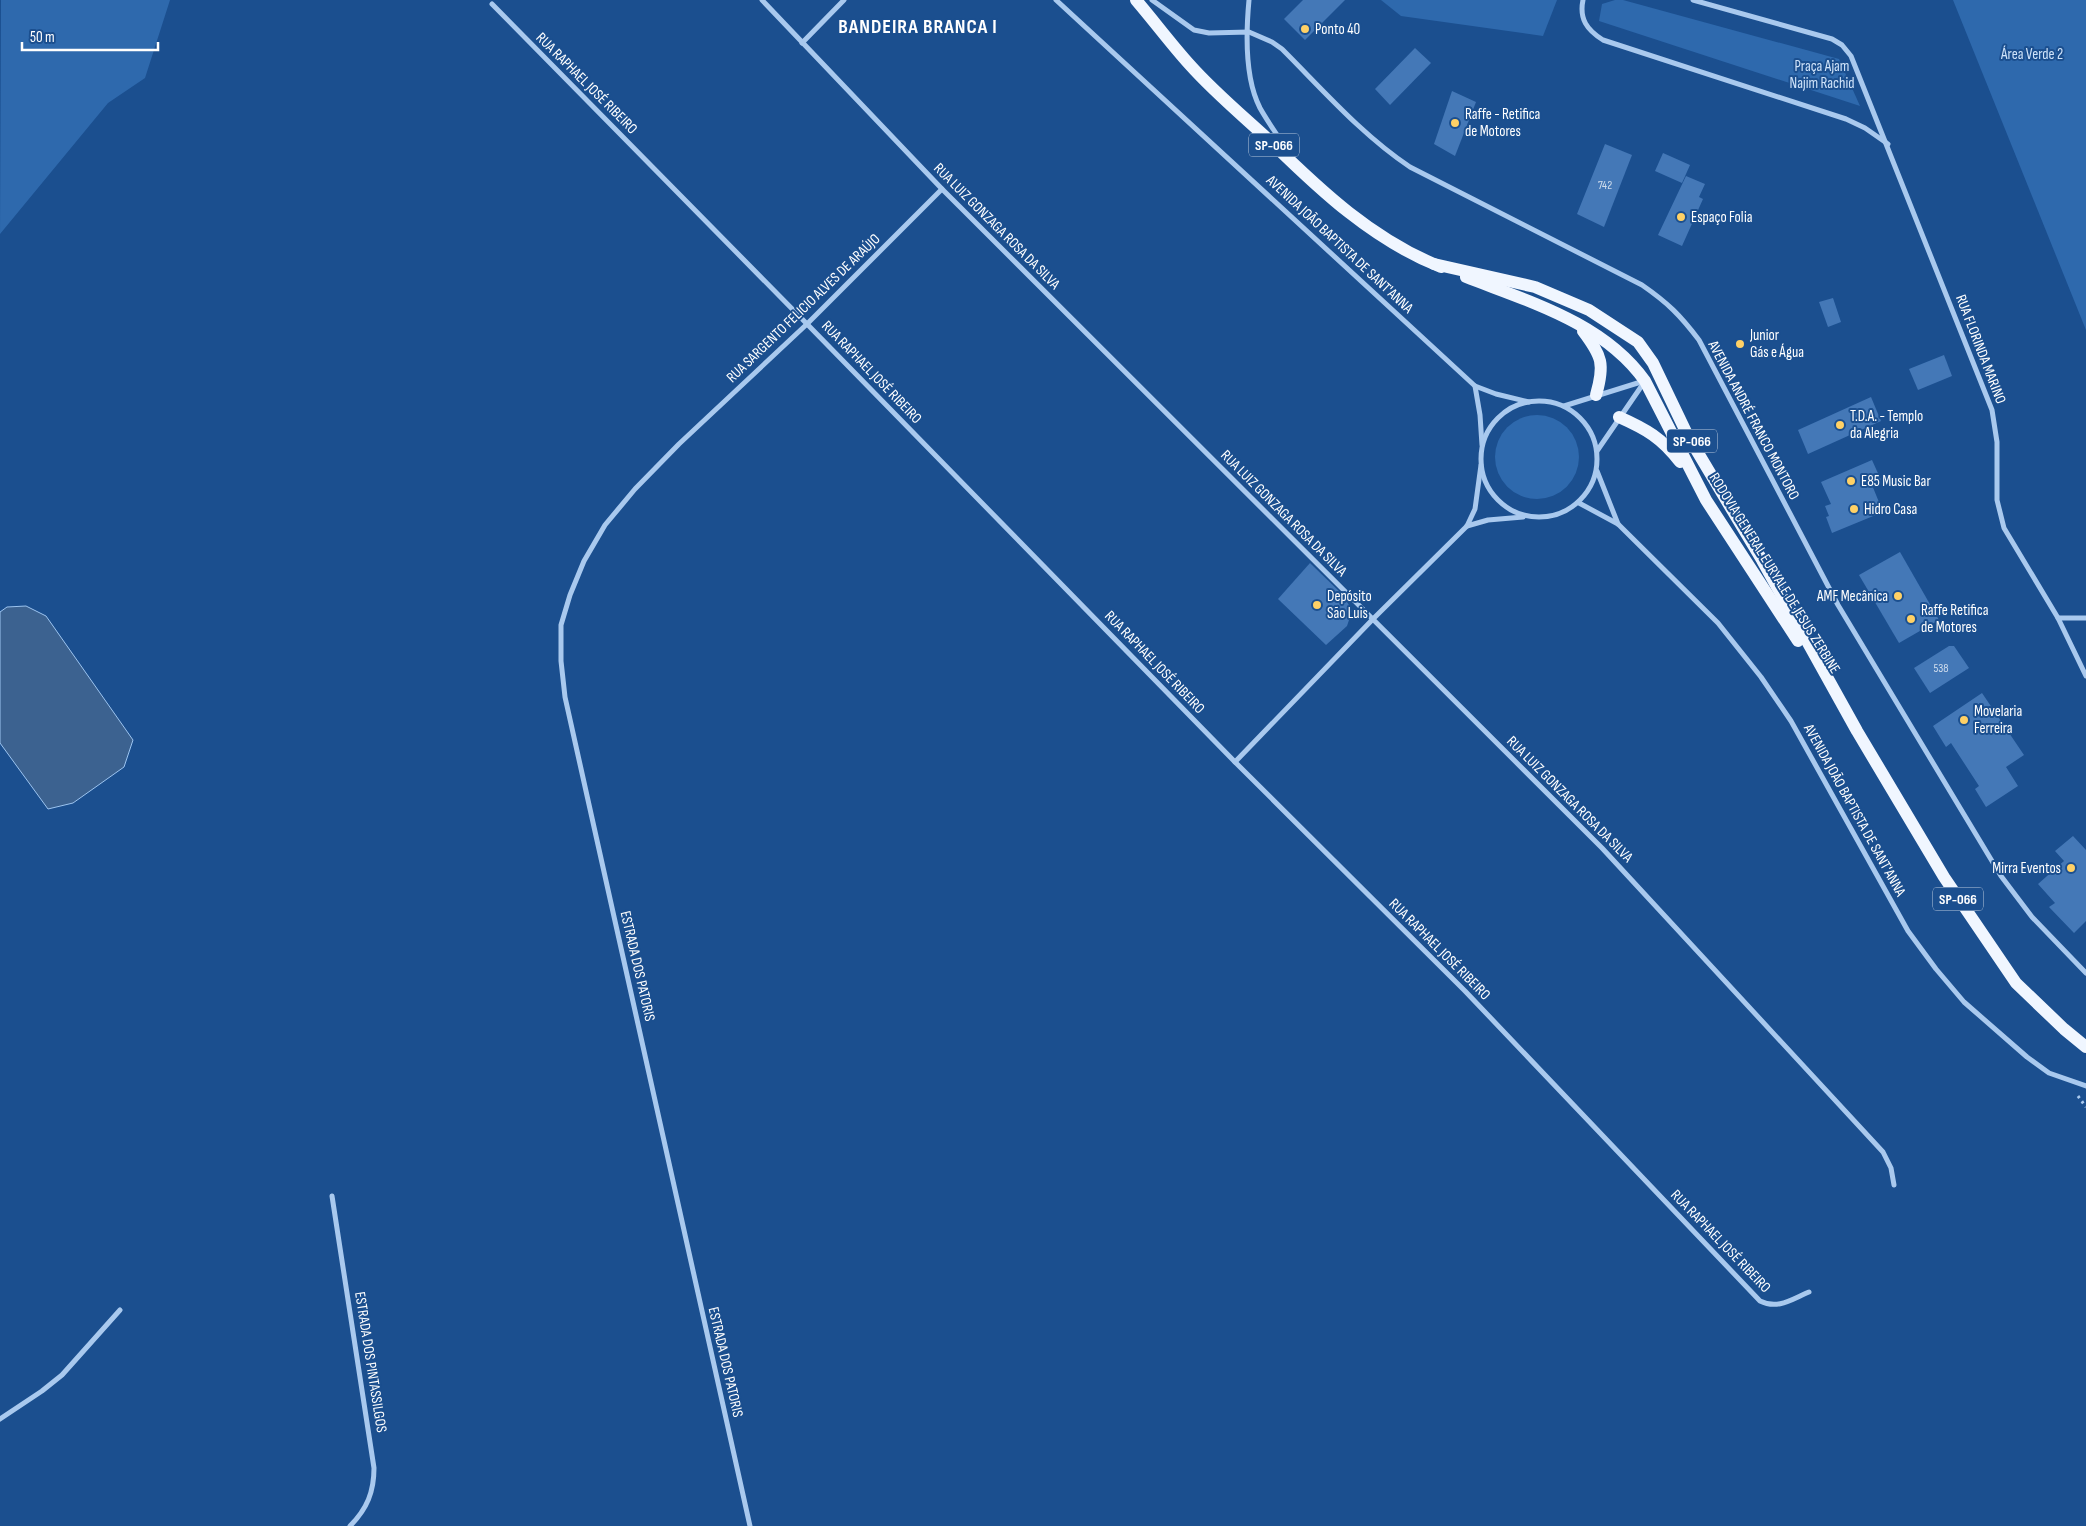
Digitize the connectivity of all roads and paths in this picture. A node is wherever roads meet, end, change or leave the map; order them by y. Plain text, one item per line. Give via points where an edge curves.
1 (762, 0) edge
2 (844, 0) edge
3 (1056, 0) edge
4 (1136, 0) edge
5 (1152, 0) edge
6 (1249, 0) edge
7 (1583, 0) edge
8 (1693, 0) edge
9 (492, 4) dead end
10 (1249, 32) junction
11 (802, 43) junction
12 (1888, 145) junction
13 (1301, 171) junction
14 (942, 189) junction
15 (1434, 264) junction
16 (1578, 322) junction
17 (807, 324) junction
18 (1638, 342) junction
19 (1645, 381) junction
20 (1475, 386) junction
21 (1596, 395) junction
22 (1529, 402) junction
23 (1564, 406) junction
24 (1619, 417) junction
25 (1688, 436) junction
26 (679, 444) joint
27 (1482, 448) junction
28 (1597, 451) junction
29 (1481, 465) junction
30 (1597, 471) junction
31 (1706, 500) junction
32 (1579, 503) junction
33 (1526, 517) junction
34 (1618, 524) junction
35 (1468, 526) junction
36 (2058, 618) junction
37 (2086, 618) edge
38 (1373, 619) junction
39 (2086, 676) edge
40 (1857, 731) junction
41 (1235, 762) junction
42 (2086, 973) edge
43 (2086, 1047) edge
44 (2086, 1086) edge
45 (1894, 1185) dead end
46 (332, 1196) dead end
47 (1809, 1292) dead end
48 (120, 1310) dead end
49 (0, 1419) edge
50 (350, 1526) edge
51 (750, 1526) edge

1 - 11 street, RUA LUIZ GONZAGA ROSA DA SILVA
2 - 11 street
3 - 20 street, AVENIDA JOÃO BAPTISTA DE SANT'ANNA
4 - 13 main road, RODOVIA GENERAL EURYALE DE JESUS ZERBINE / SP-066 via 1190,66
5 - 10 street, AVENIDA ANDRÉ FRANCO MONTORO via 1194,30
6 - 10 street
7 - 12 street via 1583,21 1591,33 1603,40 1846,119
8 - 12 street via 1832,39 1842,45 1851,56
9 - 17 street, RUA RAPHAEL JOSÉ RIBEIRO
10 - 13 street via 1249,63 1260,108
10 - 42 street, AVENIDA ANDRÉ FRANCO MONTORO via 1282,49 1368,135 1410,167 1642,285 1681,316 1699,340 1838,604 2001,876 2032,917
11 - 14 street, RUA LUIZ GONZAGA ROSA DA SILVA
12 - 36 street, RUA FLORINDA MARINO via 1992,410 1997,442 1998,500 2004,528
13 - 15 main road, RODOVIA GENERAL EURYALE DE JESUS ZERBINE / SP-066 via 1352,216 1404,250
14 - 17 street, RUA SARGENTO FELICIO ALVES DE ARAÚJO
14 - 38 street, RUA LUIZ GONZAGA ROSA DA SILVA
15 - 16 main road, RODOVIA GENERAL EURYALE DE JESUS ZERBINE / SP-066
15 - 18 main road, RODOVIA GENERAL EURYALE DE JESUS ZERBINE / SP-066 via 1535,287 1589,310
16 - 19 main road, RODOVIA GENERAL EURYALE DE JESUS ZERBINE / SP-066 via 1615,349
16 - 21 main road via 1601,359 1602,370
17 - 26 street, RUA SARGENTO FELICIO ALVES DE ARAÚJO
17 - 41 street, RUA RAPHAEL JOSÉ RIBEIRO
18 - 19 main road
18 - 25 main road, RODOVIA GENERAL EURYALE DE JESUS ZERBINE / SP-066 via 1665,385
19 - 21 street
19 - 24 street
19 - 25 main road
19 - 31 main road, RODOVIA GENERAL EURYALE DE JESUS ZERBINE / SP-066
20 - 22 street, AVENIDA JOÃO BAPTISTA DE SANT'ANNA
20 - 27 street
21 - 23 street
22 - 23 street via 1547,401
22 - 27 street via 1513,407 1499,417 1488,431
23 - 28 street via 1586,424
24 - 28 street
24 - 31 main road via 1642,427 1669,447
25 - 40 main road, RODOVIA GENERAL EURYALE DE JESUS ZERBINE / SP-066 via 1762,560
26 - 51 street, ESTRADA DOS PATORIS via 605,525 584,561 561,625 560,662 565,697
27 - 29 street
28 - 30 street
29 - 33 street via 1486,483 1496,499
29 - 35 street via 1475,509
30 - 32 street
30 - 34 street, AVENIDA JOÃO BAPTISTA DE SANT'ANNA
31 - 40 main road, RODOVIA GENERAL EURYALE DE JESUS ZERBINE / SP-066
32 - 33 street via 1563,513 1545,518
32 - 34 street, AVENIDA JOÃO BAPTISTA DE SANT'ANNA
33 - 35 street via 1488,520
34 - 44 street, AVENIDA JOÃO BAPTISTA DE SANT'ANNA via 1718,623 1762,677 1791,721 1908,931 1936,969 1964,1002 2027,1057 2050,1073
35 - 38 street
36 - 37 street
36 - 39 street, RUA FLORINDA MARINO
38 - 41 street
38 - 45 street, RUA LUIZ GONZAGA ROSA DA SILVA via 1602,848 1876,1145 1888,1160
40 - 43 main road, RODOVIA GENERAL EURYALE DE JESUS ZERBINE / SP-066 via 1944,877 2016,982
41 - 47 street, RUA RAPHAEL JOSÉ RIBEIRO via 1465,991 1760,1301 1777,1306
46 - 50 street, ESTRADA DOS PINTASSILGOS via 374,1468 370,1500
48 - 49 street via 62,1375

